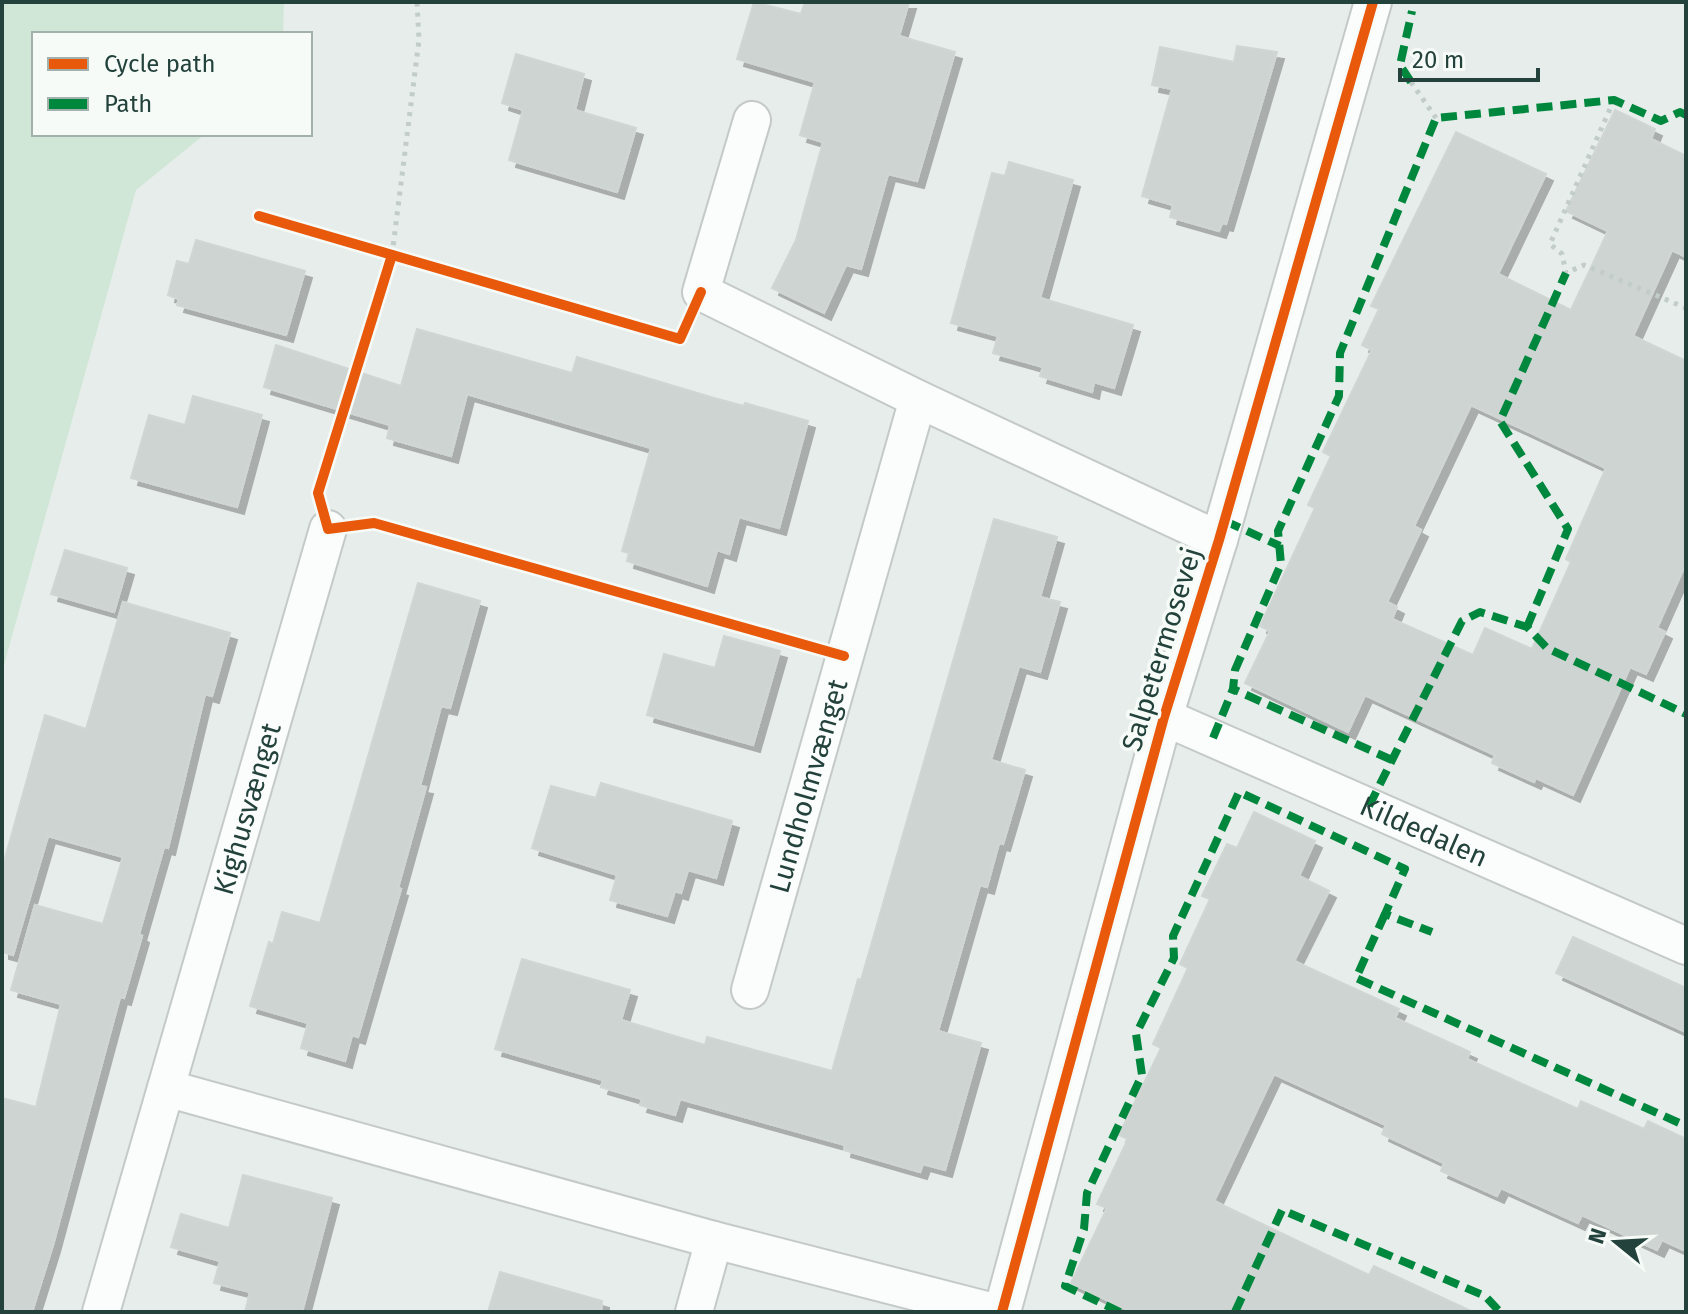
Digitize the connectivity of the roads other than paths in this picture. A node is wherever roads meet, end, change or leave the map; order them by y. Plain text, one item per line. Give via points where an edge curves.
1 (1373, 2) edge
2 (752, 120) dead end
3 (918, 399) junction
4 (328, 529) dead end
5 (1219, 540) junction
6 (1164, 717) junction
7 (1686, 946) edge
8 (750, 990) dead end
9 (166, 1088) junction
10 (714, 1240) junction
11 (101, 1312) edge
12 (694, 1312) edge
13 (994, 1312) edge
14 (1002, 1312) edge

1 - 5 street, Salpetermosevej
2 - 3 street via 701,292
3 - 5 street
3 - 8 street, Lundholmvænget
4 - 9 street, Kighusvænget
5 - 6 street, Salpetermosevej
6 - 7 street, Kildedalen
6 - 14 street, Salpetermosevej
9 - 10 street
9 - 11 street, Kighusvænget
10 - 12 street
10 - 13 street

